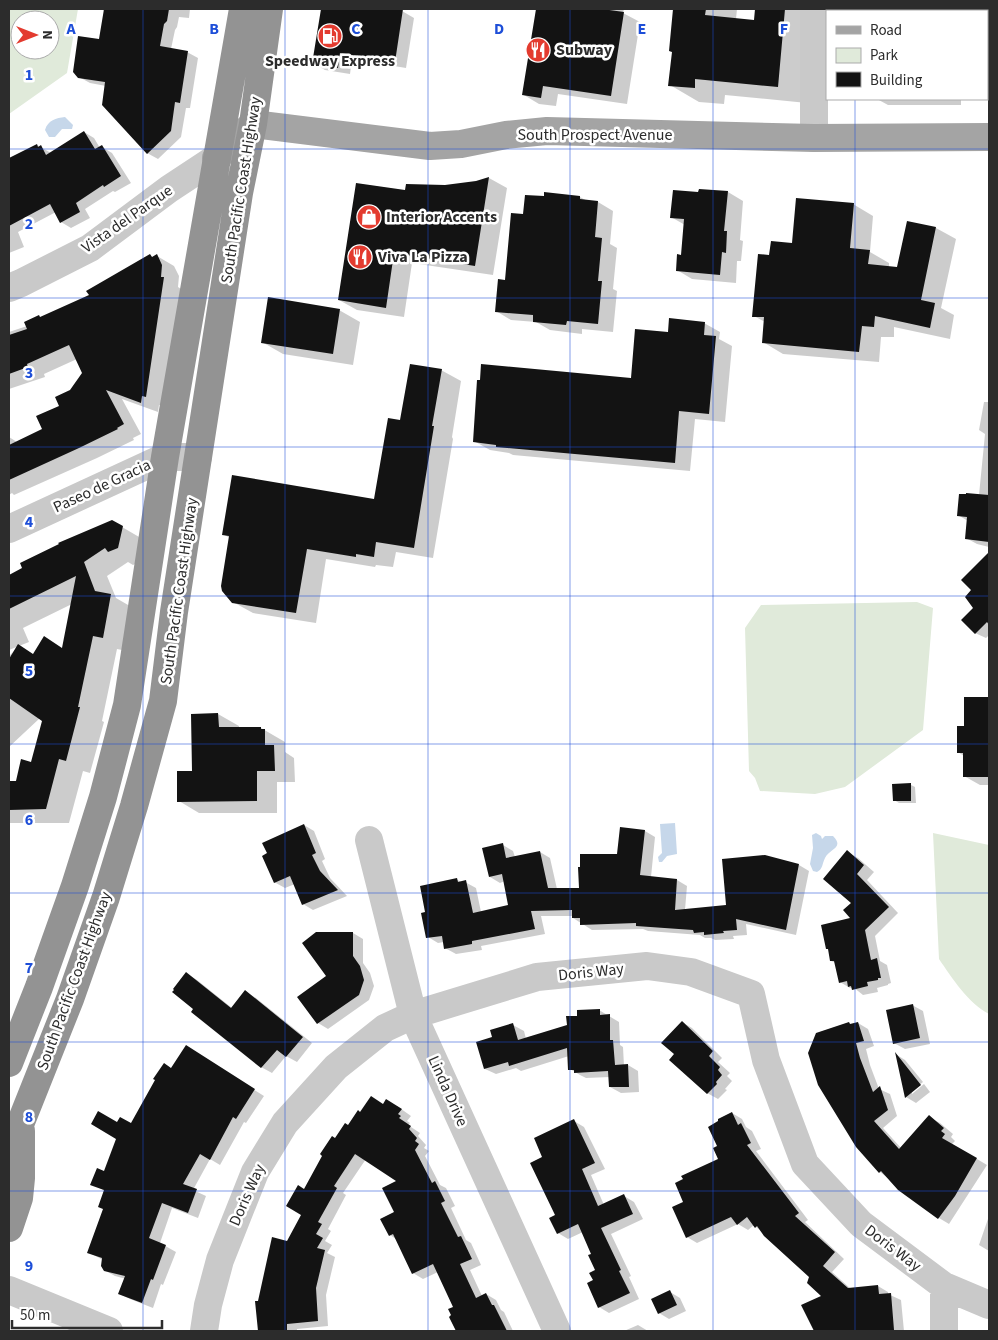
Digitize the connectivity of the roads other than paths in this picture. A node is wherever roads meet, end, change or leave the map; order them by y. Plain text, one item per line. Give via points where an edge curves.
1 (243, 9) edge
2 (268, 9) edge
3 (814, 9) edge
4 (253, 124) junction
5 (989, 137) edge
6 (814, 138) junction
7 (216, 158) junction
8 (9, 288) edge
9 (165, 457) junction
10 (198, 458) junction
11 (9, 529) edge
12 (369, 840) dead end
13 (413, 1015) junction
14 (9, 1063) edge
15 (21, 1120) junction
16 (9, 1152) edge
17 (9, 1228) edge
18 (944, 1286) junction
19 (9, 1290) edge
20 (989, 1305) edge
21 (109, 1331) edge
22 (204, 1331) edge
23 (557, 1331) edge
24 (944, 1331) edge

1 - 7 highway, South Pacific Coast Highway
2 - 4 highway, South Pacific Coast Highway
3 - 6 street
4 - 6 main road, South Prospect Avenue via 430,146 547,131
4 - 7 main road
4 - 10 highway, South Pacific Coast Highway via 239,193
5 - 6 main road, South Prospect Avenue
7 - 8 street, Vista del Parque via 90,248
7 - 9 highway, South Pacific Coast Highway
9 - 10 street, Paseo de Gracia
9 - 11 street, Paseo de Gracia
9 - 14 highway, South Pacific Coast Highway via 127,705 75,886
10 - 15 highway, South Pacific Coast Highway via 155,730 106,897 70,999
12 - 13 street, Linda Drive
13 - 18 street, Doris Way via 537,977 647,966 691,972 751,994 766,1060 805,1164 861,1224
13 - 22 street, Doris Way via 385,1028 336,1067 286,1123 255,1172 237,1214 220,1260
13 - 23 street, Linda Drive
15 - 16 highway, South Pacific Coast Highway
15 - 17 highway via 19,1198
18 - 20 street, Doris Way
18 - 24 street
19 - 21 street

